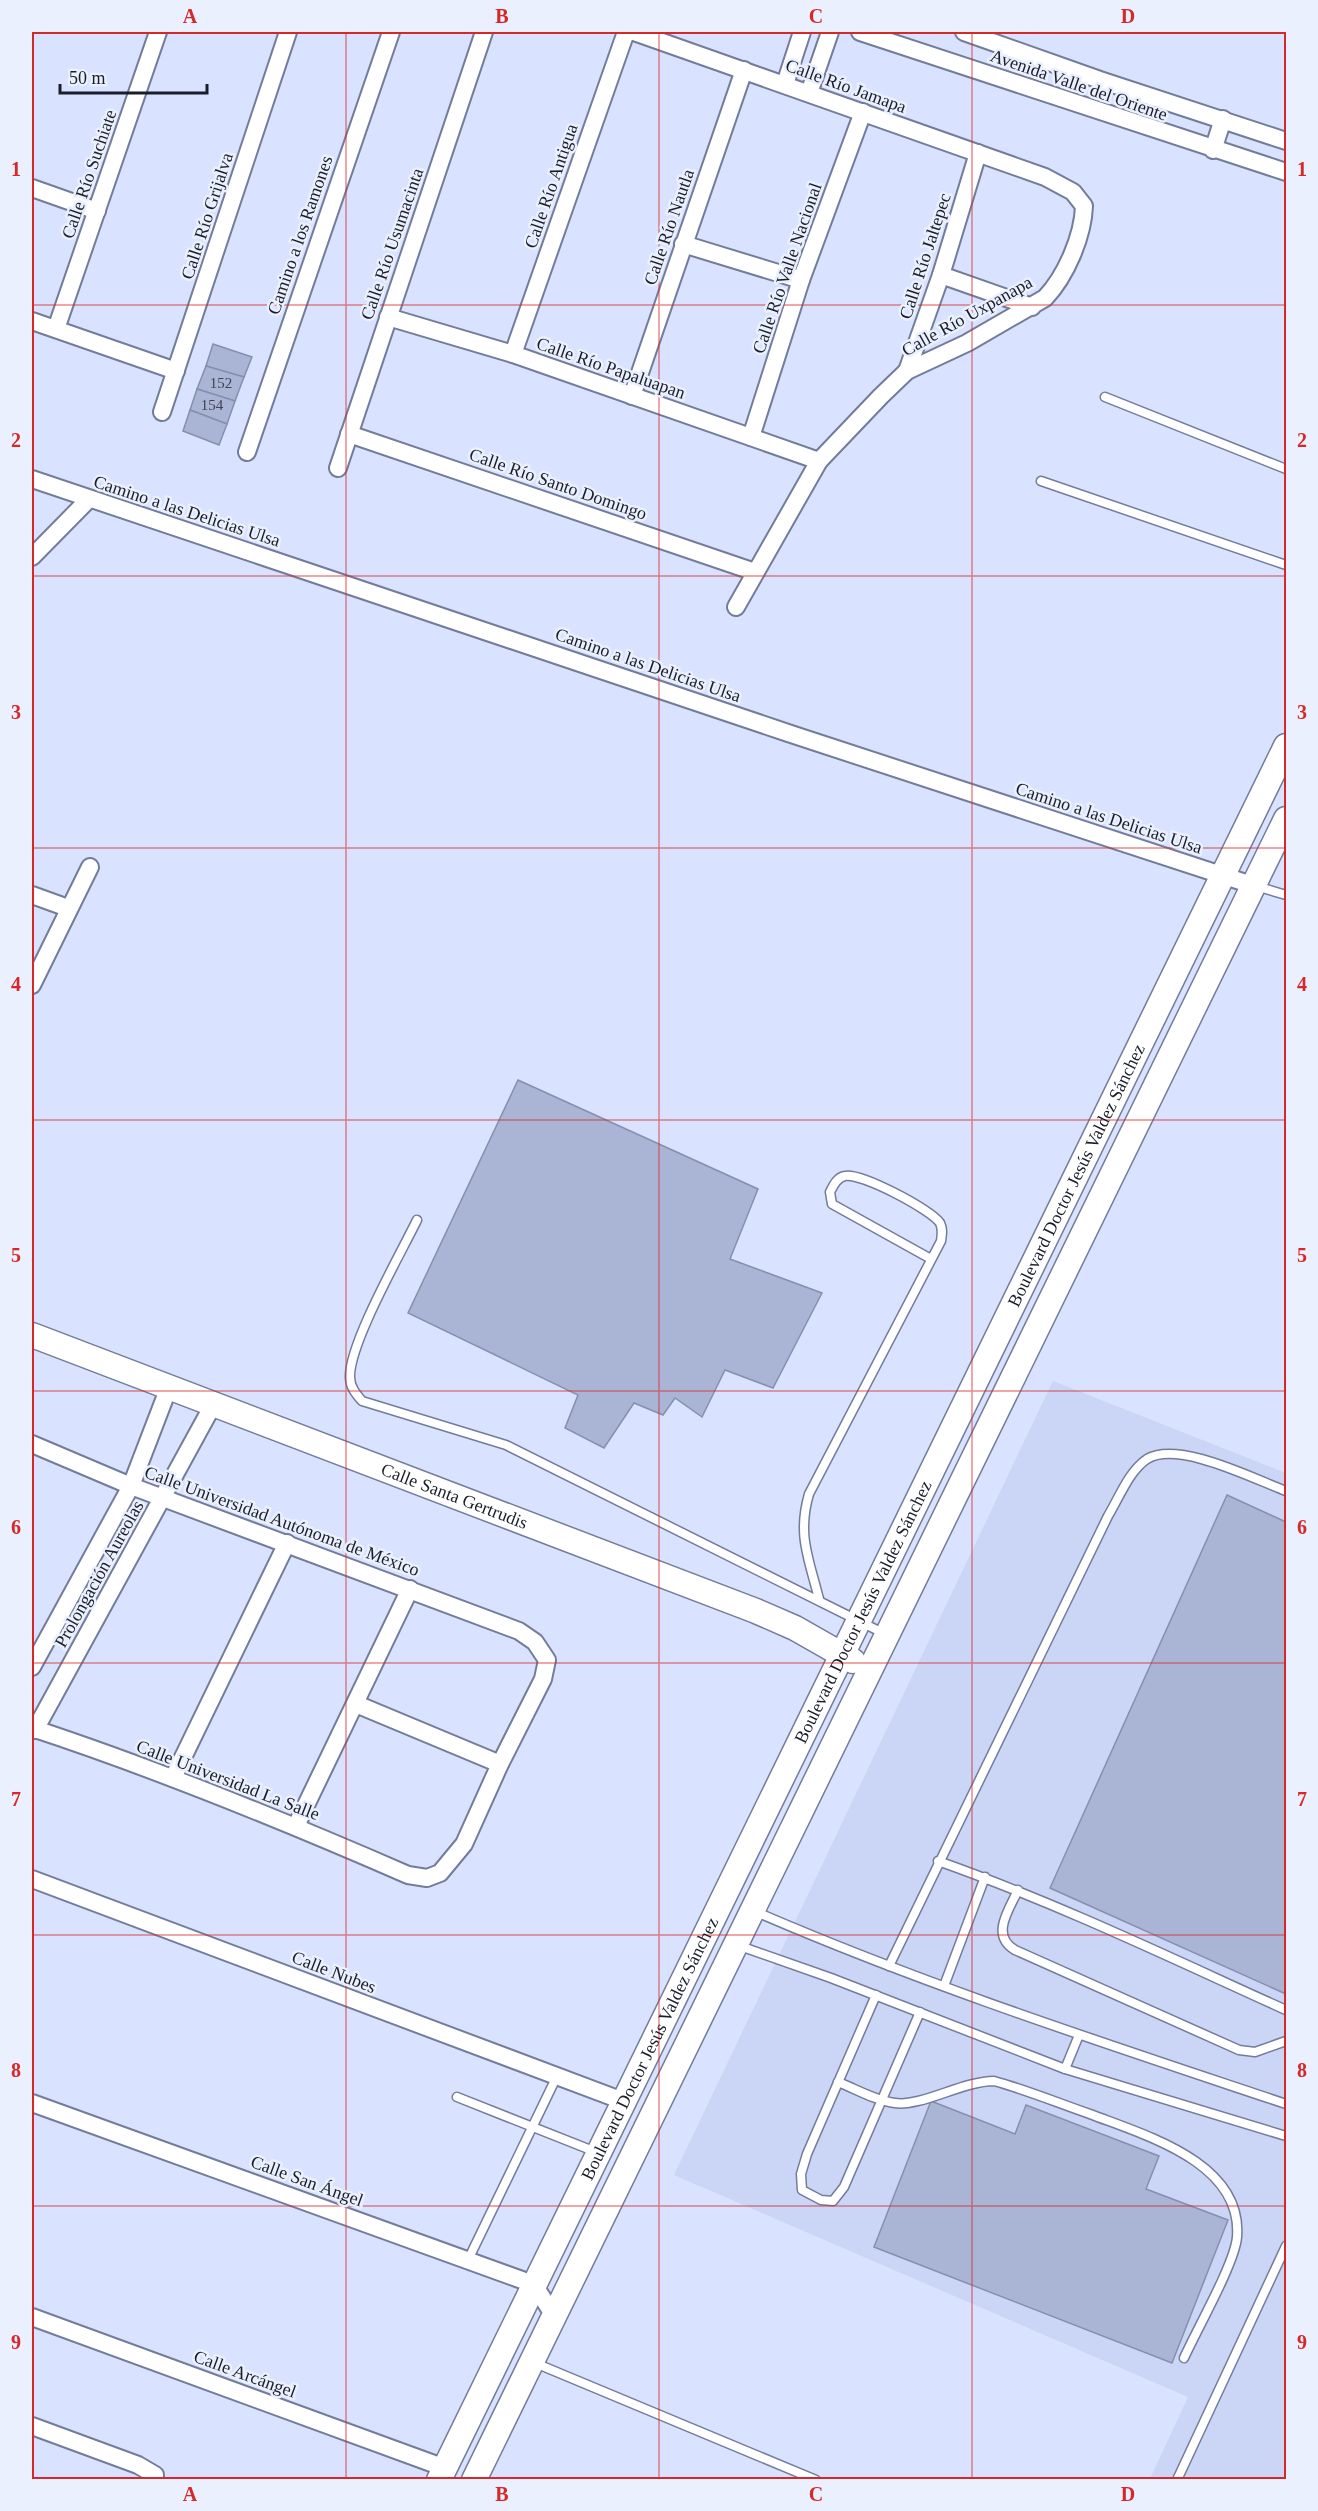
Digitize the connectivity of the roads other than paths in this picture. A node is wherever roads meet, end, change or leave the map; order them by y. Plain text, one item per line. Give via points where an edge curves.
1 (158, 32) edge
2 (288, 32) edge
3 (391, 32) edge
4 (484, 32) edge
5 (626, 32) edge
6 (634, 32) edge
7 (802, 32) edge
8 (830, 32) edge
9 (860, 32) edge
10 (964, 32) edge
11 (744, 70) junction
12 (785, 84) junction
13 (810, 93) junction
14 (862, 112) junction
15 (1223, 119) junction
16 (1287, 141) edge
17 (1213, 150) junction
18 (978, 153) junction
19 (1287, 172) edge
20 (1045, 177) joint
21 (32, 188) edge
22 (97, 211) junction
23 (684, 244) junction
24 (941, 275) junction
25 (801, 280) junction
26 (1032, 307) junction
27 (388, 317) junction
28 (32, 321) edge
29 (56, 329) junction
30 (513, 354) junction
31 (176, 371) junction
32 (907, 371) junction
33 (632, 396) junction
34 (1105, 397) dead end
35 (162, 412) dead end
36 (349, 434) junction
37 (751, 437) junction
38 (247, 452) dead end
39 (819, 461) junction
40 (338, 468) dead end
41 (1287, 469) edge
42 (32, 479) edge
43 (1041, 481) dead end
44 (89, 499) junction
45 (32, 557) edge
46 (1287, 565) edge
47 (754, 572) junction
48 (736, 607) dead end
49 (1287, 746) edge
50 (1287, 819) edge
51 (90, 867) dead end
52 (1223, 877) junction
53 (1252, 885) junction
54 (32, 895) edge
55 (1287, 895) edge
56 (68, 909) junction
57 (32, 985) edge
58 (417, 1220) dead end
59 (931, 1259) junction
60 (32, 1335) edge
61 (169, 1387) junction
62 (213, 1405) junction
63 (32, 1444) edge
64 (131, 1486) junction
65 (1287, 1491) edge
66 (163, 1498) junction
67 (288, 1543) junction
68 (410, 1589) junction
69 (819, 1599) junction
70 (859, 1621) junction
71 (889, 1635) junction
72 (841, 1653) junction
73 (32, 1666) edge
74 (871, 1671) junction
75 (356, 1704) junction
76 (33, 1729) edge
77 (500, 1764) junction
78 (173, 1778) junction
79 (296, 1826) junction
80 (938, 1861) junction
81 (985, 1877) junction
82 (32, 1879) edge
83 (1018, 1890) junction
84 (751, 1910) junction
85 (734, 1944) junction
86 (889, 1966) junction
87 (944, 1986) junction
88 (876, 1995) junction
89 (1287, 2010) edge
90 (920, 2012) junction
91 (1078, 2035) junction
92 (1287, 2042) edge
93 (1065, 2069) junction
94 (557, 2076) junction
95 (838, 2082) junction
96 (457, 2097) dead end
97 (883, 2100) junction
98 (622, 2101) junction
99 (32, 2103) edge
100 (1287, 2104) edge
101 (533, 2126) junction
102 (1287, 2136) edge
103 (598, 2152) junction
104 (1287, 2246) edge
105 (468, 2260) junction
106 (535, 2286) junction
107 (554, 2316) junction
108 (32, 2317) edge
109 (1184, 2358) dead end
110 (531, 2362) junction
111 (32, 2426) edge
112 (442, 2474) edge
113 (156, 2480) edge
114 (474, 2480) edge
115 (816, 2480) edge
116 (1177, 2480) edge

1 - 22 street, Calle Río Suchiate
2 - 31 street, Calle Río Grijalva
3 - 38 street, Camino a los Ramones
4 - 27 street, Calle Río Usumacinta
5 - 30 street, Calle Río Antigua
6 - 11 street, Calle Río Jamapa
7 - 12 street
8 - 13 street
9 - 17 street, Avenida Valle del Oriente
10 - 15 street, Avenida Valle del Oriente
11 - 12 street, Calle Río Jamapa
11 - 23 street, Calle Río Nautla
12 - 13 street, Calle Río Jamapa
13 - 14 street, Calle Río Jamapa
14 - 18 street, Calle Río Jamapa
14 - 25 street, Calle Río Valle Nacional
15 - 16 street, Avenida Valle del Oriente
15 - 17 street
17 - 19 street, Avenida Valle del Oriente
18 - 20 street, Calle Río Jamapa
18 - 24 street, Calle Río Jaltepec
20 - 26 street, Calle Río Uxpanapa via 1078,196 1084,210 1074,247 1054,288
21 - 22 street
22 - 29 street, Calle Río Suchiate
23 - 25 street
23 - 33 street, Calle Río Nautla
24 - 26 street
24 - 32 street, Calle Río Jaltepec
25 - 37 street, Calle Río Valle Nacional
26 - 32 street, Calle Río Uxpanapa
27 - 30 street, Calle Río Papaluapan
27 - 36 street, Calle Río Usumacinta
28 - 29 street
29 - 31 street
30 - 33 street, Calle Río Papaluapan
31 - 35 street, Calle Río Grijalva
32 - 39 street, Calle Río Uxpanapa
33 - 37 street, Calle Río Papaluapan
34 - 41 lane
36 - 40 street, Calle Río Usumacinta
36 - 47 street, Calle Río Santo Domingo
37 - 39 street, Calle Río Papaluapan
39 - 47 street, Calle Río Uxpanapa
42 - 44 street, Camino a las Delicias Ulsa
43 - 46 lane
44 - 45 street
44 - 52 street, Camino a las Delicias Ulsa
47 - 48 street, Calle Río Uxpanapa
49 - 52 main road, Boulevard Doctor Jesús Valdez Sánchez
50 - 53 main road, Boulevard Doctor Jesús Valdez Sánchez
51 - 56 street
52 - 53 street, Camino a las Delicias Ulsa
52 - 70 main road, Boulevard Doctor Jesús Valdez Sánchez
53 - 55 lane
53 - 71 main road, Boulevard Doctor Jesús Valdez Sánchez
54 - 56 street
56 - 57 street
58 - 69 lane via 379,1297 350,1369 352,1388 362,1401 506,1445
59 - 59 lane via 943,1231 934,1215 863,1178 845,1176 838,1180 830,1192 832,1204
59 - 69 lane via 809,1494 802,1517 805,1547
60 - 61 main road, Calle Santa Gertrudis
61 - 62 main road, Calle Santa Gertrudis
61 - 64 street, Prolongación Aureolas
62 - 66 street, Prolongación Aureolas
62 - 72 main road, Calle Santa Gertrudis via 756,1611
63 - 64 street, Calle Universidad Autónoma de México
64 - 66 street, Calle Universidad Autónoma de México
64 - 73 street, Prolongación Aureolas
65 - 80 lane via 1196,1457 1159,1454 1138,1468 1108,1516
66 - 67 street, Calle Universidad Autónoma de México
66 - 76 street, Prolongación Aureolas
67 - 68 street, Calle Universidad Autónoma de México
67 - 78 street
68 - 75 street
68 - 77 street, Calle Universidad Autónoma de México via 519,1631 544,1653 543,1679
69 - 70 lane
70 - 71 lane
70 - 72 main road, Boulevard Doctor Jesús Valdez Sánchez
71 - 74 main road, Boulevard Doctor Jesús Valdez Sánchez
72 - 74 main road, Calle Santa Gertrudis
72 - 98 main road, Boulevard Doctor Jesús Valdez Sánchez
74 - 84 main road, Boulevard Doctor Jesús Valdez Sánchez
75 - 77 street
75 - 79 street
76 - 78 street, Calle Universidad La Salle
77 - 79 street, Calle Universidad La Salle via 474,1826 455,1858 440,1873 427,1878 408,1875
78 - 79 street, Calle Universidad La Salle
80 - 81 lane
80 - 86 lane
81 - 83 lane
81 - 87 lane
82 - 94 street, Calle Nubes
83 - 89 lane
83 - 92 lane via 1002,1925 1007,1945 1239,2050 1254,2052
84 - 85 main road, Boulevard Doctor Jesús Valdez Sánchez
84 - 86 lane
85 - 88 lane
85 - 107 main road, Boulevard Doctor Jesús Valdez Sánchez
86 - 87 lane
87 - 91 lane
88 - 90 lane
88 - 95 lane
90 - 93 lane
90 - 97 lane
91 - 93 lane
91 - 100 lane
93 - 102 lane
94 - 98 street, Calle Nubes
94 - 101 lane
95 - 97 lane
95 - 97 lane via 801,2174 802,2190 821,2200 833,2201 844,2187
96 - 101 lane
97 - 109 lane via 908,2103 980,2081 994,2081 1161,2141 1206,2169 1232,2204 1238,2223 1237,2240
98 - 103 main road, Boulevard Doctor Jesús Valdez Sánchez
99 - 105 street, Calle San Ángel
101 - 103 lane
101 - 105 lane
103 - 106 main road, Boulevard Doctor Jesús Valdez Sánchez
104 - 116 lane
105 - 106 street, Calle San Ángel
106 - 107 street
106 - 112 main road, Boulevard Doctor Jesús Valdez Sánchez
107 - 110 main road, Boulevard Doctor Jesús Valdez Sánchez
108 - 112 street, Calle Arcángel
110 - 114 main road, Boulevard Doctor Jesús Valdez Sánchez
110 - 115 lane
111 - 113 street via 138,2465 155,2475

